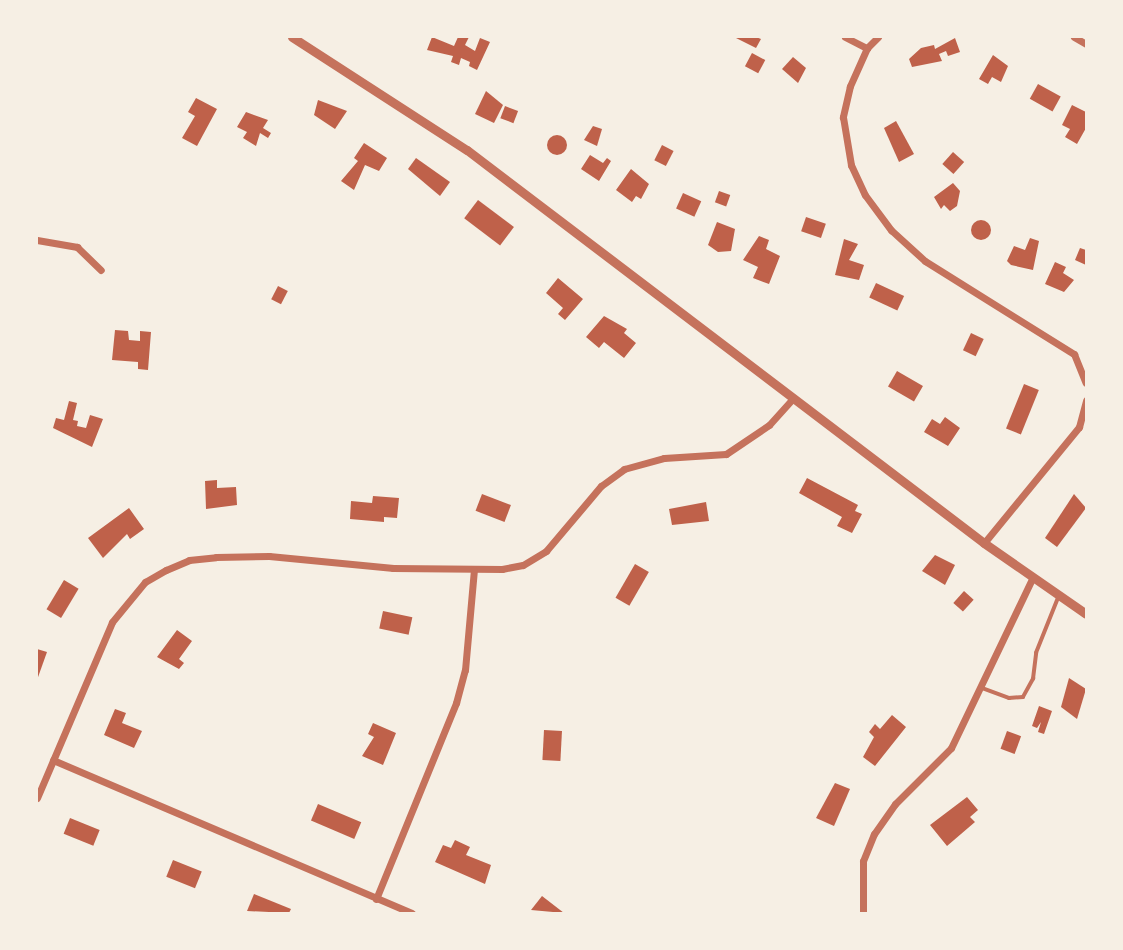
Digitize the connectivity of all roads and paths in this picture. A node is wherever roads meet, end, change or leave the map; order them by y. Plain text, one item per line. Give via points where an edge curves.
1 (292, 37) edge
2 (845, 37) edge
3 (878, 37) edge
4 (1074, 37) edge
5 (1086, 44) edge
6 (867, 48) junction
7 (37, 240) edge
8 (101, 270) dead end
9 (1086, 383) edge
10 (793, 398) junction
11 (1086, 400) edge
12 (1082, 429) edge
13 (984, 543) junction
14 (474, 570) junction
15 (1032, 579) junction
16 (1059, 596) junction
17 (1086, 614) edge
18 (982, 688) junction
19 (52, 760) junction
20 (37, 798) edge
21 (376, 899) junction
22 (412, 913) edge
23 (863, 913) edge

1 - 10 street via 467,150
2 - 6 street
3 - 6 street
4 - 5 street
6 - 9 street via 850,86 843,117 851,165 865,195 891,230 925,261 1074,354
7 - 8 street via 77,247
10 - 13 street
10 - 14 street via 769,425 726,454 664,458 624,469 601,486 546,551 523,565
11 - 12 street
12 - 13 street
13 - 15 street
14 - 19 street via 256,556 189,560 166,570 145,582 112,622
14 - 21 street via 465,670 456,703
15 - 16 street
15 - 18 street
16 - 17 street
16 - 18 lane via 1036,653 1033,680 1023,697 1009,698
18 - 23 street via 951,748 895,804 874,834 863,860
19 - 20 street
19 - 21 street
21 - 22 street

